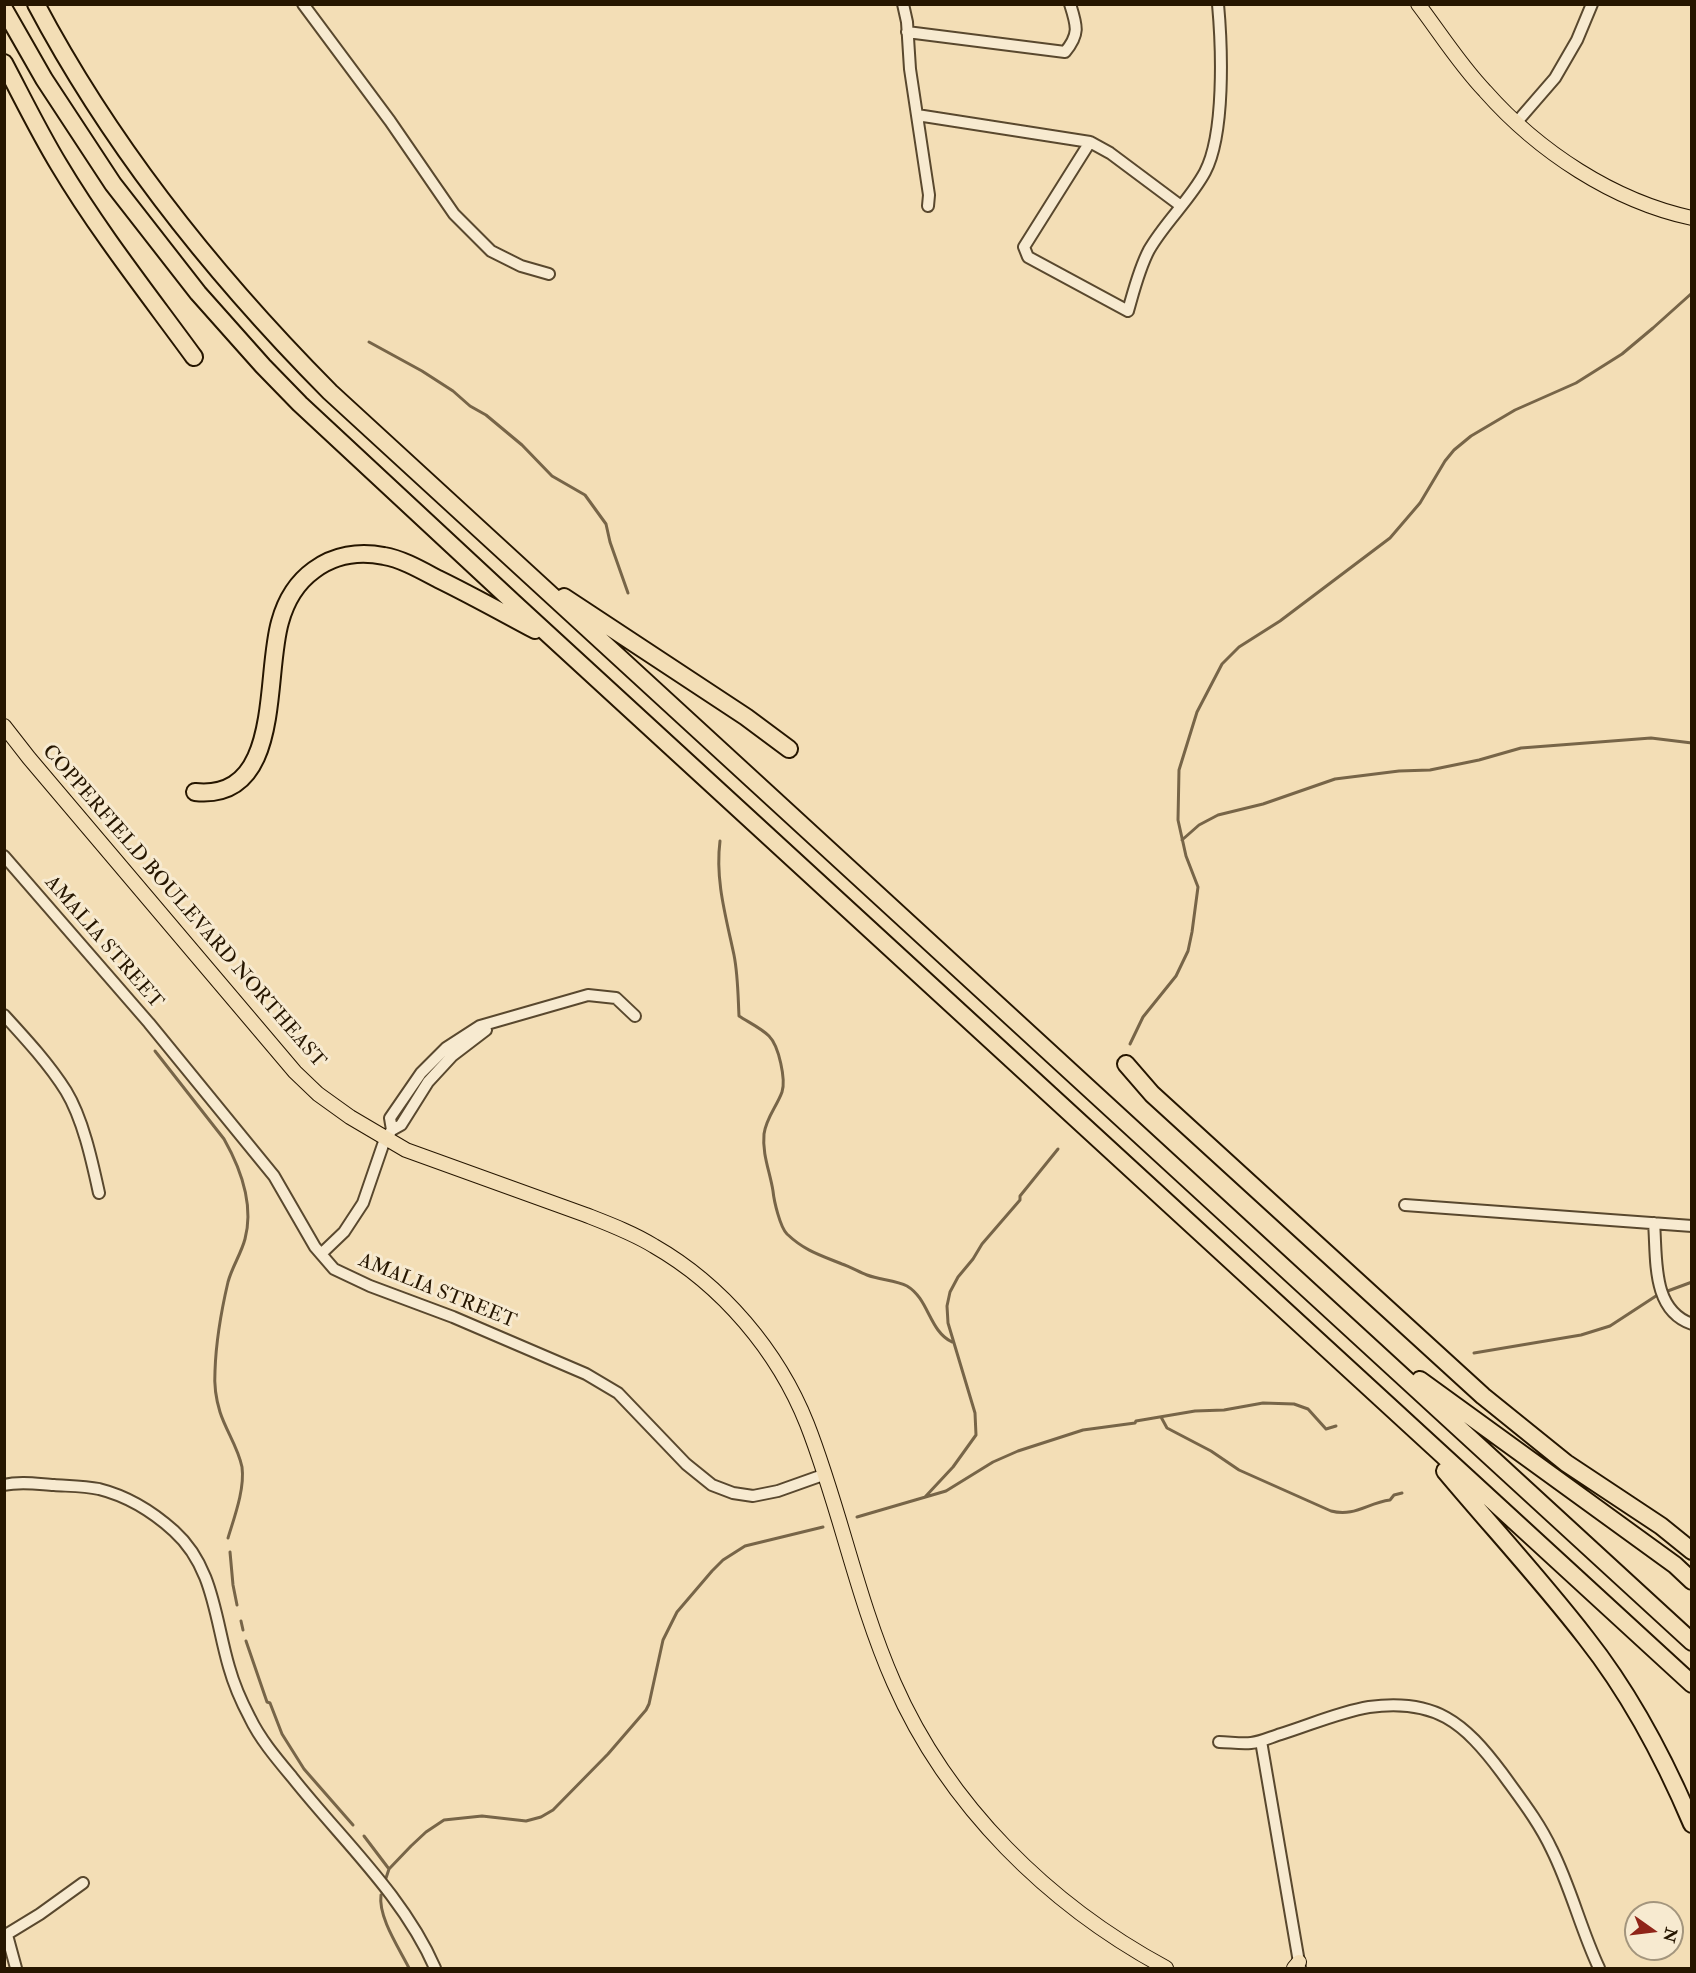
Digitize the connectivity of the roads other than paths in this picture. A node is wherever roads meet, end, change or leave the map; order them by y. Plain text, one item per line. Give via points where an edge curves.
1 (36, 4) edge
2 (303, 4) edge
3 (903, 4) edge
4 (1070, 4) edge
5 (1218, 4) edge
6 (1418, 4) edge
7 (1592, 4) edge
8 (4, 9) edge
9 (907, 32) junction
10 (4, 63) edge
11 (917, 115) junction
12 (1516, 123) junction
13 (1090, 142) junction
14 (928, 206) dead end
15 (1181, 206) junction
16 (1692, 218) edge
17 (549, 274) dead end
18 (194, 357) dead end
19 (520, 568) junction
20 (558, 643) junction
21 (4, 726) edge
22 (789, 749) dead end
23 (195, 792) dead end
24 (4, 856) edge
25 (4, 1015) edge
26 (635, 1016) dead end
27 (1126, 1064) dead end
28 (388, 1134) junction
29 (99, 1193) dead end
30 (1406, 1205) dead end
31 (1654, 1223) junction
32 (1692, 1226) edge
33 (321, 1254) junction
34 (1692, 1324) edge
35 (1362, 1339) junction
36 (1402, 1419) junction
37 (823, 1475) junction
38 (4, 1485) edge
39 (1692, 1551) edge
40 (1692, 1581) edge
41 (1692, 1642) edge
42 (1692, 1684) edge
43 (1261, 1741) junction
44 (1219, 1742) dead end
45 (1692, 1824) edge
46 (83, 1883) dead end
47 (6, 1935) edge
48 (1297, 1966) edge
49 (16, 1968) edge
50 (435, 1968) edge
51 (1166, 1968) edge
52 (1599, 1968) edge

1 - 19 highway via 112,131 248,307 353,414
2 - 17 street via 454,214 491,251
3 - 9 street
4 - 9 street via 1077,31 1065,52
5 - 15 street via 1221,56 1215,141 1206,171
6 - 12 main road via 1474,80
7 - 12 street via 1555,78
8 - 20 highway via 44,79 113,184 198,293 308,412
9 - 11 street
10 - 18 highway via 93,218
11 - 13 street
11 - 14 street
12 - 16 main road via 1554,154 1599,182 1648,205
13 - 15 street
13 - 15 street via 1024,247 1028,257 1128,311 1150,249
19 - 22 highway
19 - 35 highway
20 - 23 highway via 387,556 352,554 335,558 306,576 285,607 279,624 262,743 255,763 227,788
20 - 36 highway
21 - 28 main road, COPPERFIELD BOULEVARD NORTHEAST via 296,1072 350,1118
24 - 33 street, AMALIA STREET via 274,1176
25 - 29 street via 67,1092 88,1145
26 - 28 street via 616,998 588,995 480,1026 446,1048 421,1073 390,1118
27 - 39 highway via 1152,1094 1483,1396 1566,1462
28 - 33 street via 363,1203 344,1232
28 - 37 main road, COPPERFIELD BOULEVARD NORTHEAST via 405,1150 615,1226 654,1245 701,1278 764,1346 785,1378 806,1423
30 - 31 street
31 - 32 street
31 - 34 street via 1659,1279 1667,1305 1681,1320
33 - 37 street, AMALIA STREET via 334,1269 370,1286 586,1374 618,1393 686,1464 712,1485 753,1496
35 - 40 highway
35 - 41 highway
36 - 42 highway
36 - 45 highway via 1599,1656 1637,1712 1671,1774
37 - 51 main road, COPPERFIELD BOULEVARD NORTHEAST via 874,1635 906,1708 936,1762 983,1824 1038,1880 1074,1911
38 - 50 street via 98,1489 137,1504 175,1532 196,1558 212,1595 228,1665 251,1721 281,1764 399,1904
43 - 44 street
43 - 48 street
43 - 52 street via 1345,1713 1388,1705 1428,1709 1464,1728 1496,1765 1545,1836
46 - 47 street
47 - 49 street

